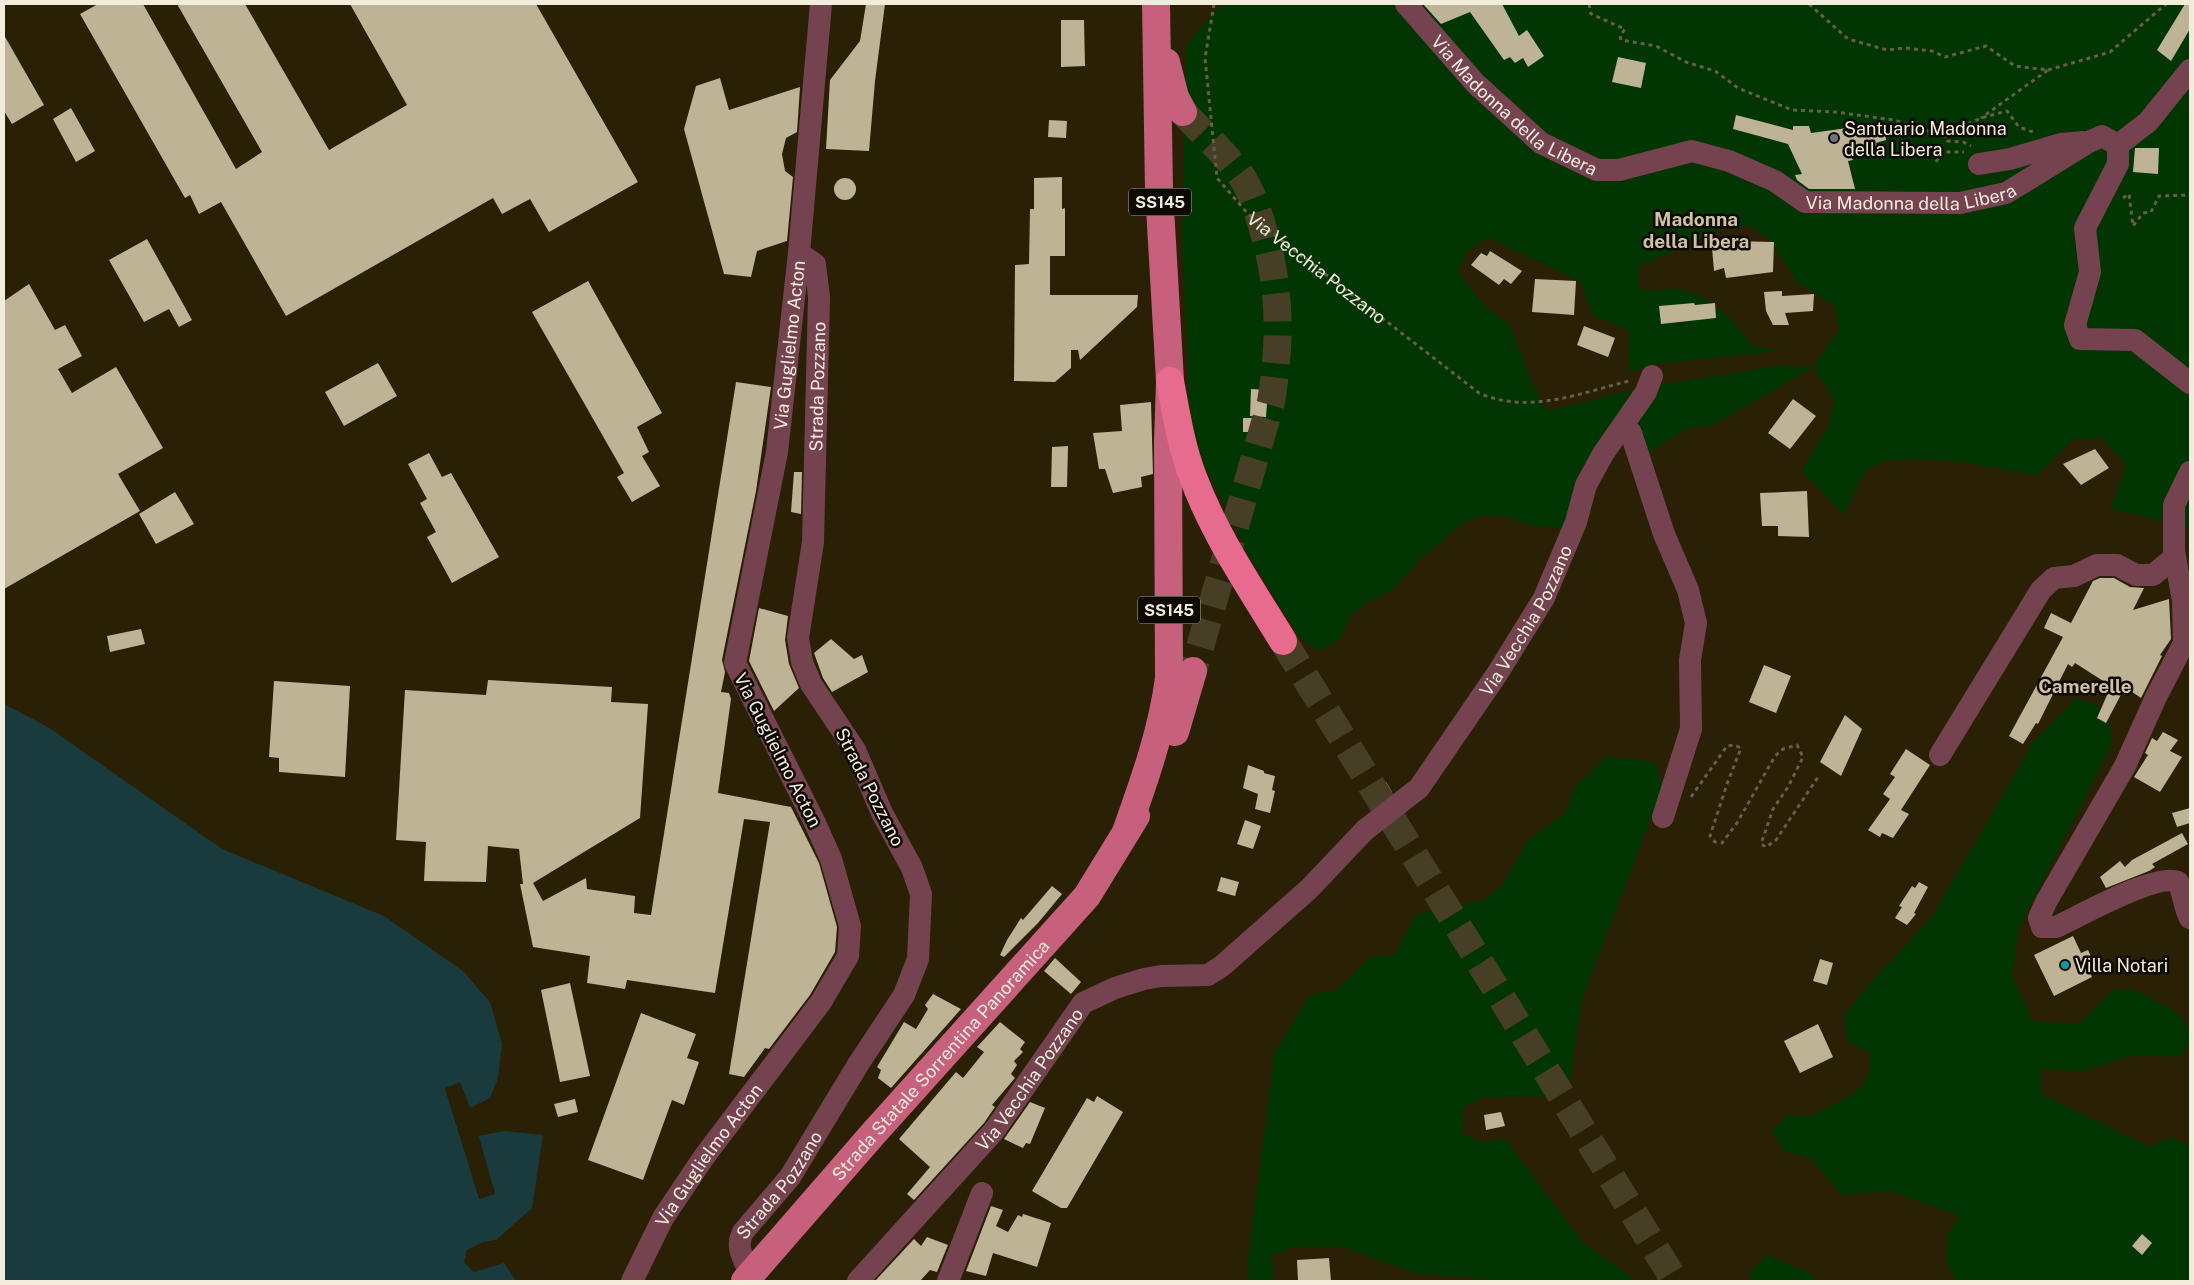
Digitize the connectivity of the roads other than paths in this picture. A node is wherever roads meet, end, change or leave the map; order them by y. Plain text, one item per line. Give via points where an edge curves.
1 (821, 4) edge
2 (1406, 4) edge
3 (1156, 13) edge
4 (2190, 70) edge
5 (1183, 112) tunnel mouth
6 (2088, 142) junction
7 (2118, 145) junction
8 (1974, 155) road end
9 (799, 253) junction
10 (1652, 376) road end
11 (1170, 381) junction
12 (2190, 383) edge
13 (1618, 433) junction
14 (2190, 472) edge
15 (2175, 556) junction
16 (1283, 640) tunnel mouth
17 (1193, 671) tunnel mouth
18 (1940, 755) dead end
19 (1663, 817) dead end
20 (1126, 832) junction
21 (2190, 918) edge
22 (982, 1193) dead end
23 (749, 1279) edge
24 (632, 1281) edge
25 (858, 1281) edge
26 (948, 1281) edge

1 - 9 street, Via Guglielmo Acton
2 - 6 street, Via Madonna della Libera via 1475,84 1541,143 1597,170 1619,170 1692,151 1729,160 1775,181 1805,202 1960,203 2006,192
3 - 5 main road, SS145 via 1175,97
3 - 11 main road, SS145 via 1159,190
4 - 7 street via 2148,122
6 - 7 street, Via Madonna della Libera via 2102,136
6 - 8 street via 2060,144 2010,160
7 - 12 street via 2118,164 2085,228 2090,272 2075,325 2080,339 2135,340
9 - 23 street, Strada Pozzano via 815,264 819,297 813,542 798,638 802,662 811,684 855,750 882,813 912,868 921,894 918,959 904,994 790,1177 739,1239 739,1252
9 - 24 street, Via Guglielmo Acton via 777,452 735,664 831,859 850,926 848,956 821,1002 704,1157 663,1218
10 - 13 street, Via Vecchia Pozzano via 1646,392
11 - 16 highway via 1183,448 1204,505
11 - 20 main road, SS145 via 1169,678 1154,753
13 - 19 street via 1631,433 1664,534 1688,590 1696,623 1690,660 1691,729
13 - 25 street, Via Vecchia Pozzano via 1586,485 1576,522 1544,598 1498,674 1418,788 1365,830 1309,889 1208,975 1144,978 1083,1003 994,1131
14 - 15 street via 2174,505
15 - 18 street via 2153,575 2136,575 2118,565 2097,565 2074,576 2054,578 2041,590
15 - 21 street via 2183,601 2184,643 2125,766 2039,918 2042,927 2056,927 2166,879 2178,882 2185,894
17 - 20 main road, SS145 via 1159,774
20 - 23 main road, Strada Statale Sorrentina Panoramica / SS145 via 1087,896 879,1127
22 - 26 street

